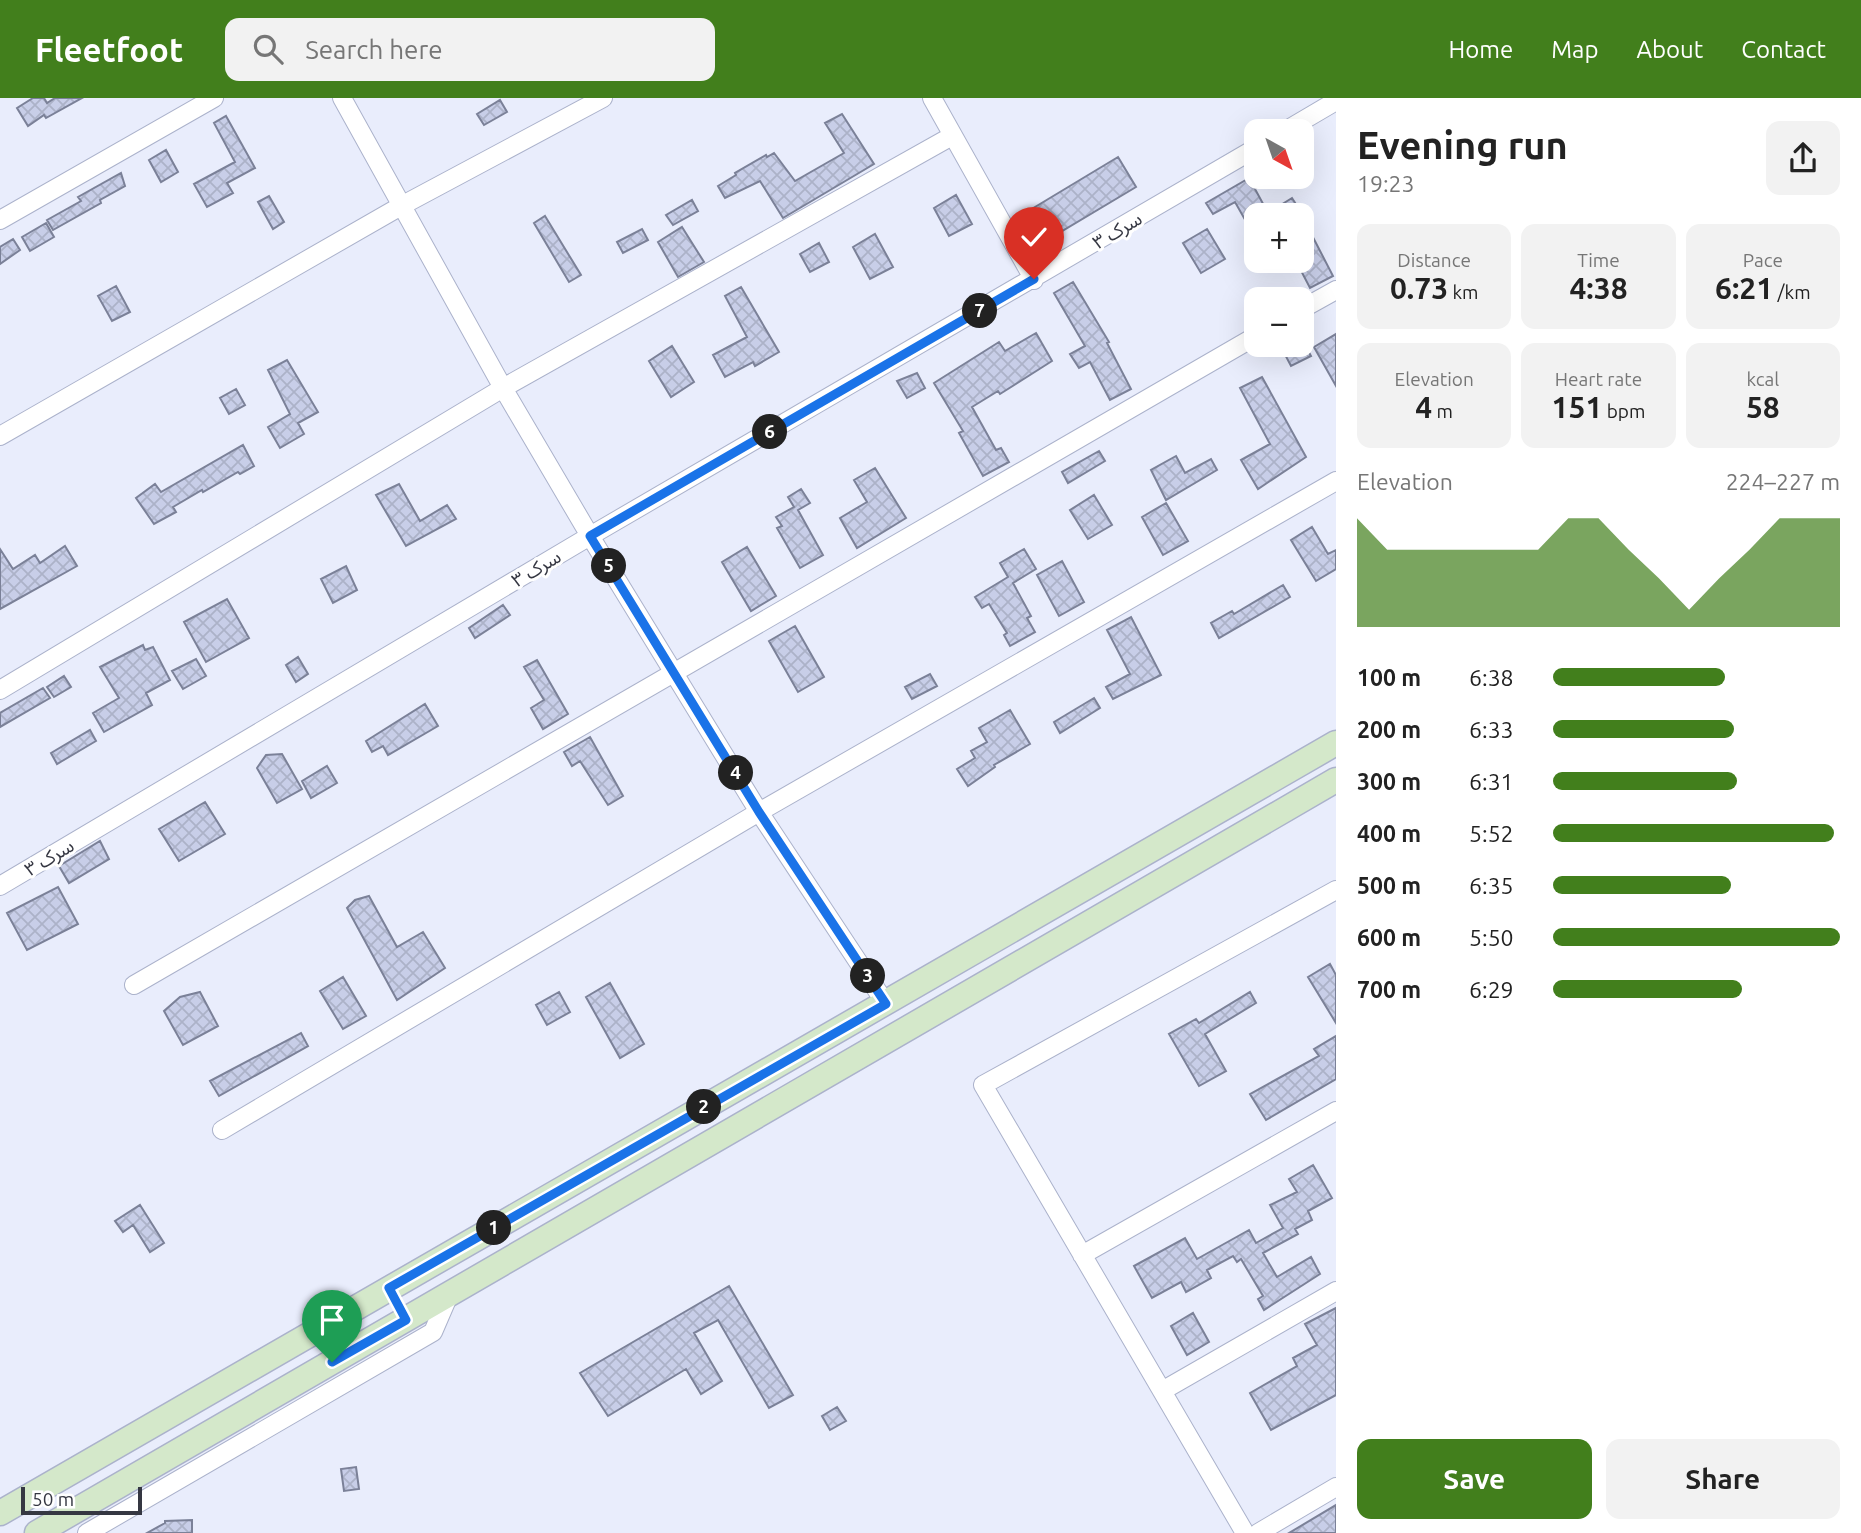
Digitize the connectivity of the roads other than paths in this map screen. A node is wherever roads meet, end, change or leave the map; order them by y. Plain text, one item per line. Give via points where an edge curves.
1 (214, 98) edge
2 (342, 98) edge
3 (603, 98) edge
4 (932, 98) edge
5 (1336, 101) edge
6 (1305, 119) edge
7 (952, 136) junction
8 (1244, 155) edge
9 (401, 206) junction
10 (0, 220) edge
11 (1034, 279) junction
12 (1336, 290) edge
13 (1314, 302) edge
14 (1244, 343) edge
15 (503, 388) junction
16 (0, 436) edge
17 (1336, 481) edge
18 (590, 536) junction
19 (674, 671) junction
20 (0, 690) edge
21 (1336, 743) edge
22 (1336, 780) edge
23 (759, 812) junction
24 (0, 886) edge
25 (1336, 890) edge
26 (134, 985) dead end
27 (886, 1004) junction
28 (1336, 1111) edge
29 (222, 1130) dead end
30 (1083, 1255) junction
31 (389, 1288) junction
32 (1336, 1292) edge
33 (449, 1295) junction
34 (406, 1320) junction
35 (1162, 1391) junction
36 (1336, 1487) edge
37 (0, 1513) edge
38 (37, 1533) edge
39 (88, 1533) edge
40 (1245, 1533) edge
41 (1258, 1533) edge

1 - 10 street
2 - 9 street
3 - 9 street
4 - 7 street
5 - 6 street
7 - 11 street
7 - 15 street
8 - 11 street, سرک ۳
9 - 15 street
9 - 16 street
11 - 18 street, سرک ۳
12 - 13 street
14 - 19 street
15 - 18 street
15 - 20 street
17 - 23 street
18 - 19 street
18 - 24 street, سرک ۳
19 - 23 street
19 - 26 street
21 - 27 main road
22 - 33 main road
23 - 27 street
23 - 29 street
25 - 30 street via 983,1086
27 - 31 main road
28 - 30 street
30 - 35 street
31 - 34 main road
31 - 37 main road
32 - 35 street
33 - 34 main road
33 - 39 street via 433,1332
34 - 38 main road
35 - 40 street
36 - 41 street

